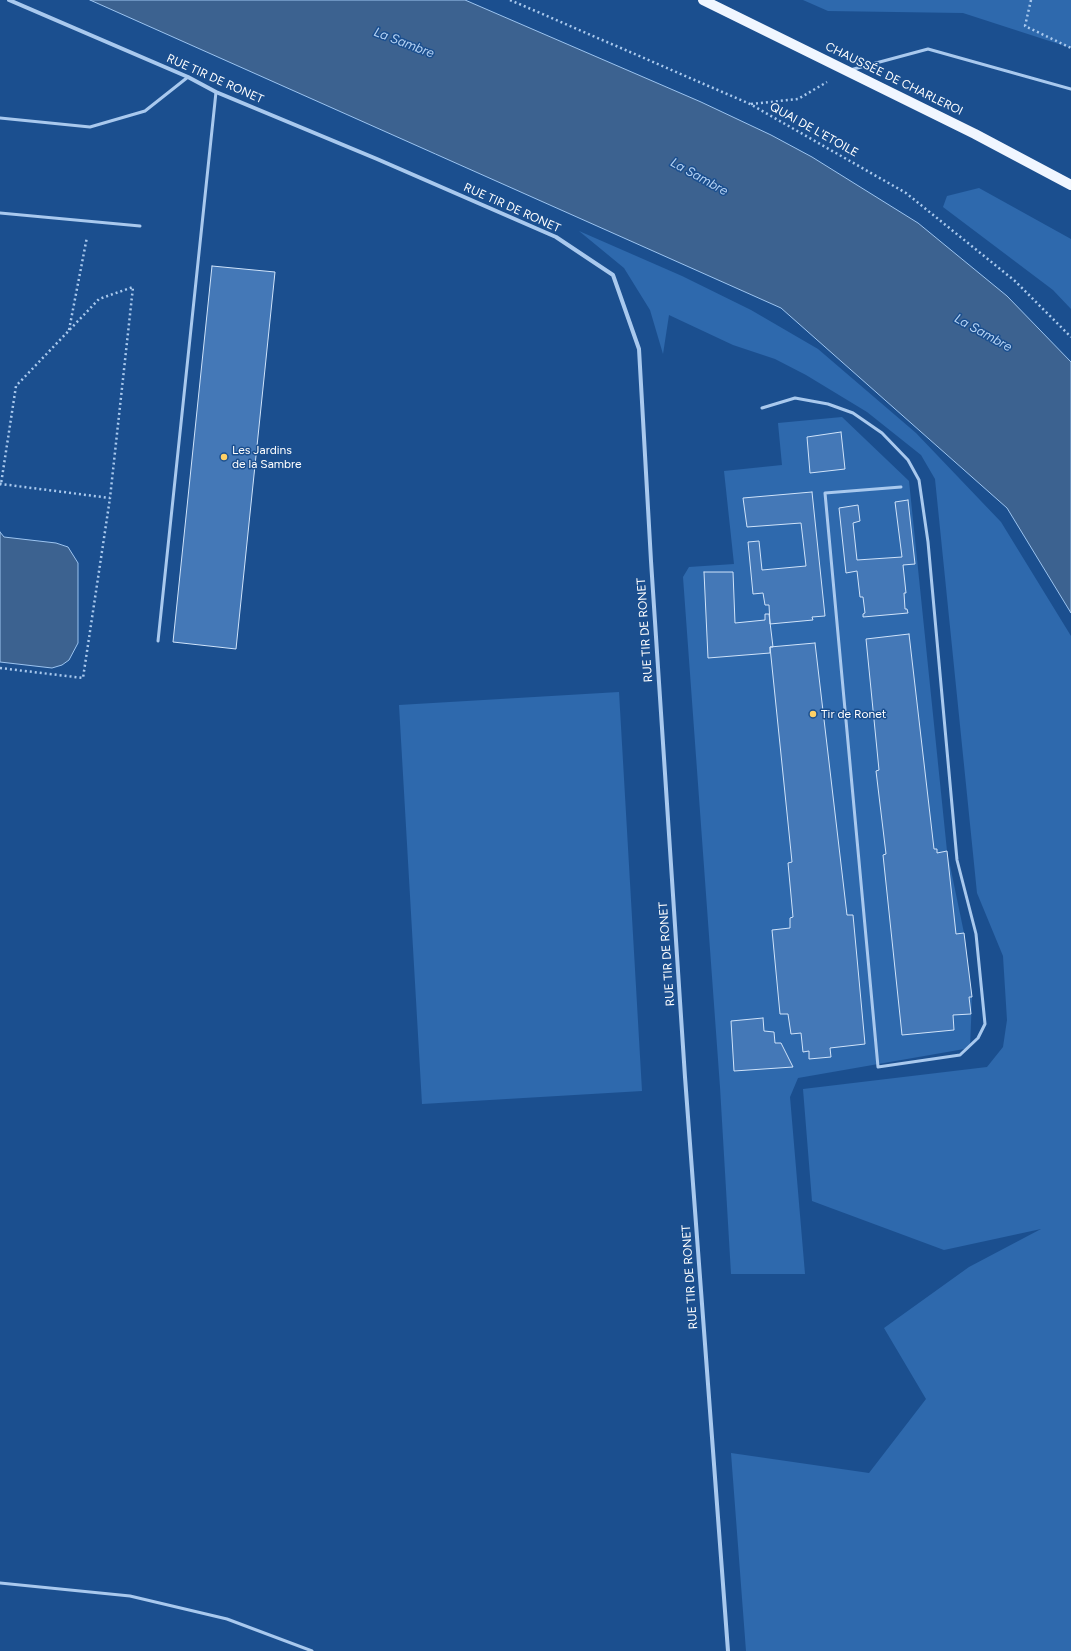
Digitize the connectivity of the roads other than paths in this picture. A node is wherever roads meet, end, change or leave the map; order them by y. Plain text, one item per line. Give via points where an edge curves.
1 (9, 0) edge
2 (703, 0) edge
3 (848, 70) junction
4 (188, 77) junction
5 (1071, 89) edge
6 (216, 92) junction
7 (0, 118) edge
8 (1071, 186) edge
9 (0, 213) edge
10 (140, 226) dead end
11 (762, 408) dead end
12 (901, 487) dead end
13 (158, 641) dead end
14 (0, 1583) edge
15 (312, 1651) edge
16 (728, 1651) edge

1 - 4 street, RUE TIR DE RONET
2 - 3 main road, CHAUSSÉE DE CHARLEROI
3 - 5 lane via 928,49
3 - 8 main road, CHAUSSÉE DE CHARLEROI via 976,134
4 - 6 street, RUE TIR DE RONET
4 - 7 lane via 145,111 90,127
6 - 13 lane
6 - 16 street, RUE TIR DE RONET via 377,158 556,237 613,275 639,349 650,561 684,1069
9 - 10 lane
11 - 12 lane via 795,398 828,404 852,413 882,433 908,460 919,480 928,542 957,860 976,934 985,1024 978,1038 960,1054 878,1067 825,493
14 - 15 lane via 130,1596 227,1619

